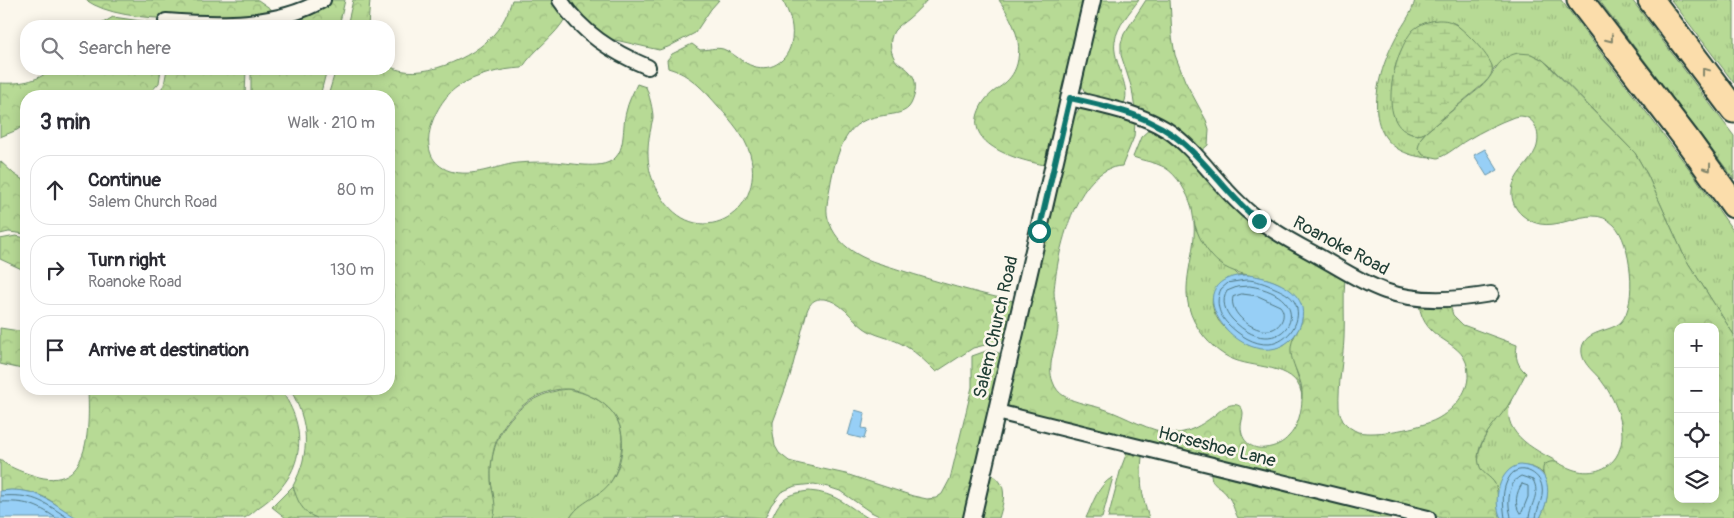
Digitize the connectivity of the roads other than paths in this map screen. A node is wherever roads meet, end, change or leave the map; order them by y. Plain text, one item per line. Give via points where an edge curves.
1 (323, 0) edge
2 (560, 0) edge
3 (1092, 0) edge
4 (1580, 0) edge
5 (1651, 0) edge
6 (263, 20) edge
7 (648, 67) dead end
8 (1070, 98) junction
9 (1734, 110) edge
10 (1734, 205) edge
11 (1490, 294) dead end
12 (996, 412) junction
13 (972, 518) edge
14 (1428, 518) edge

1 - 6 street via 289,15
2 - 7 street via 596,40
3 - 8 street, Salem Church Road
4 -> 10 highway
9 -> 5 highway
8 - 11 street, Roanoke Road via 1137,116 1167,131 1190,150 1237,202 1259,221 1372,285 1420,298 1461,299
8 - 12 street, Salem Church Road
12 - 13 street, Salem Church Road
12 - 14 street, Horseshoe Lane

